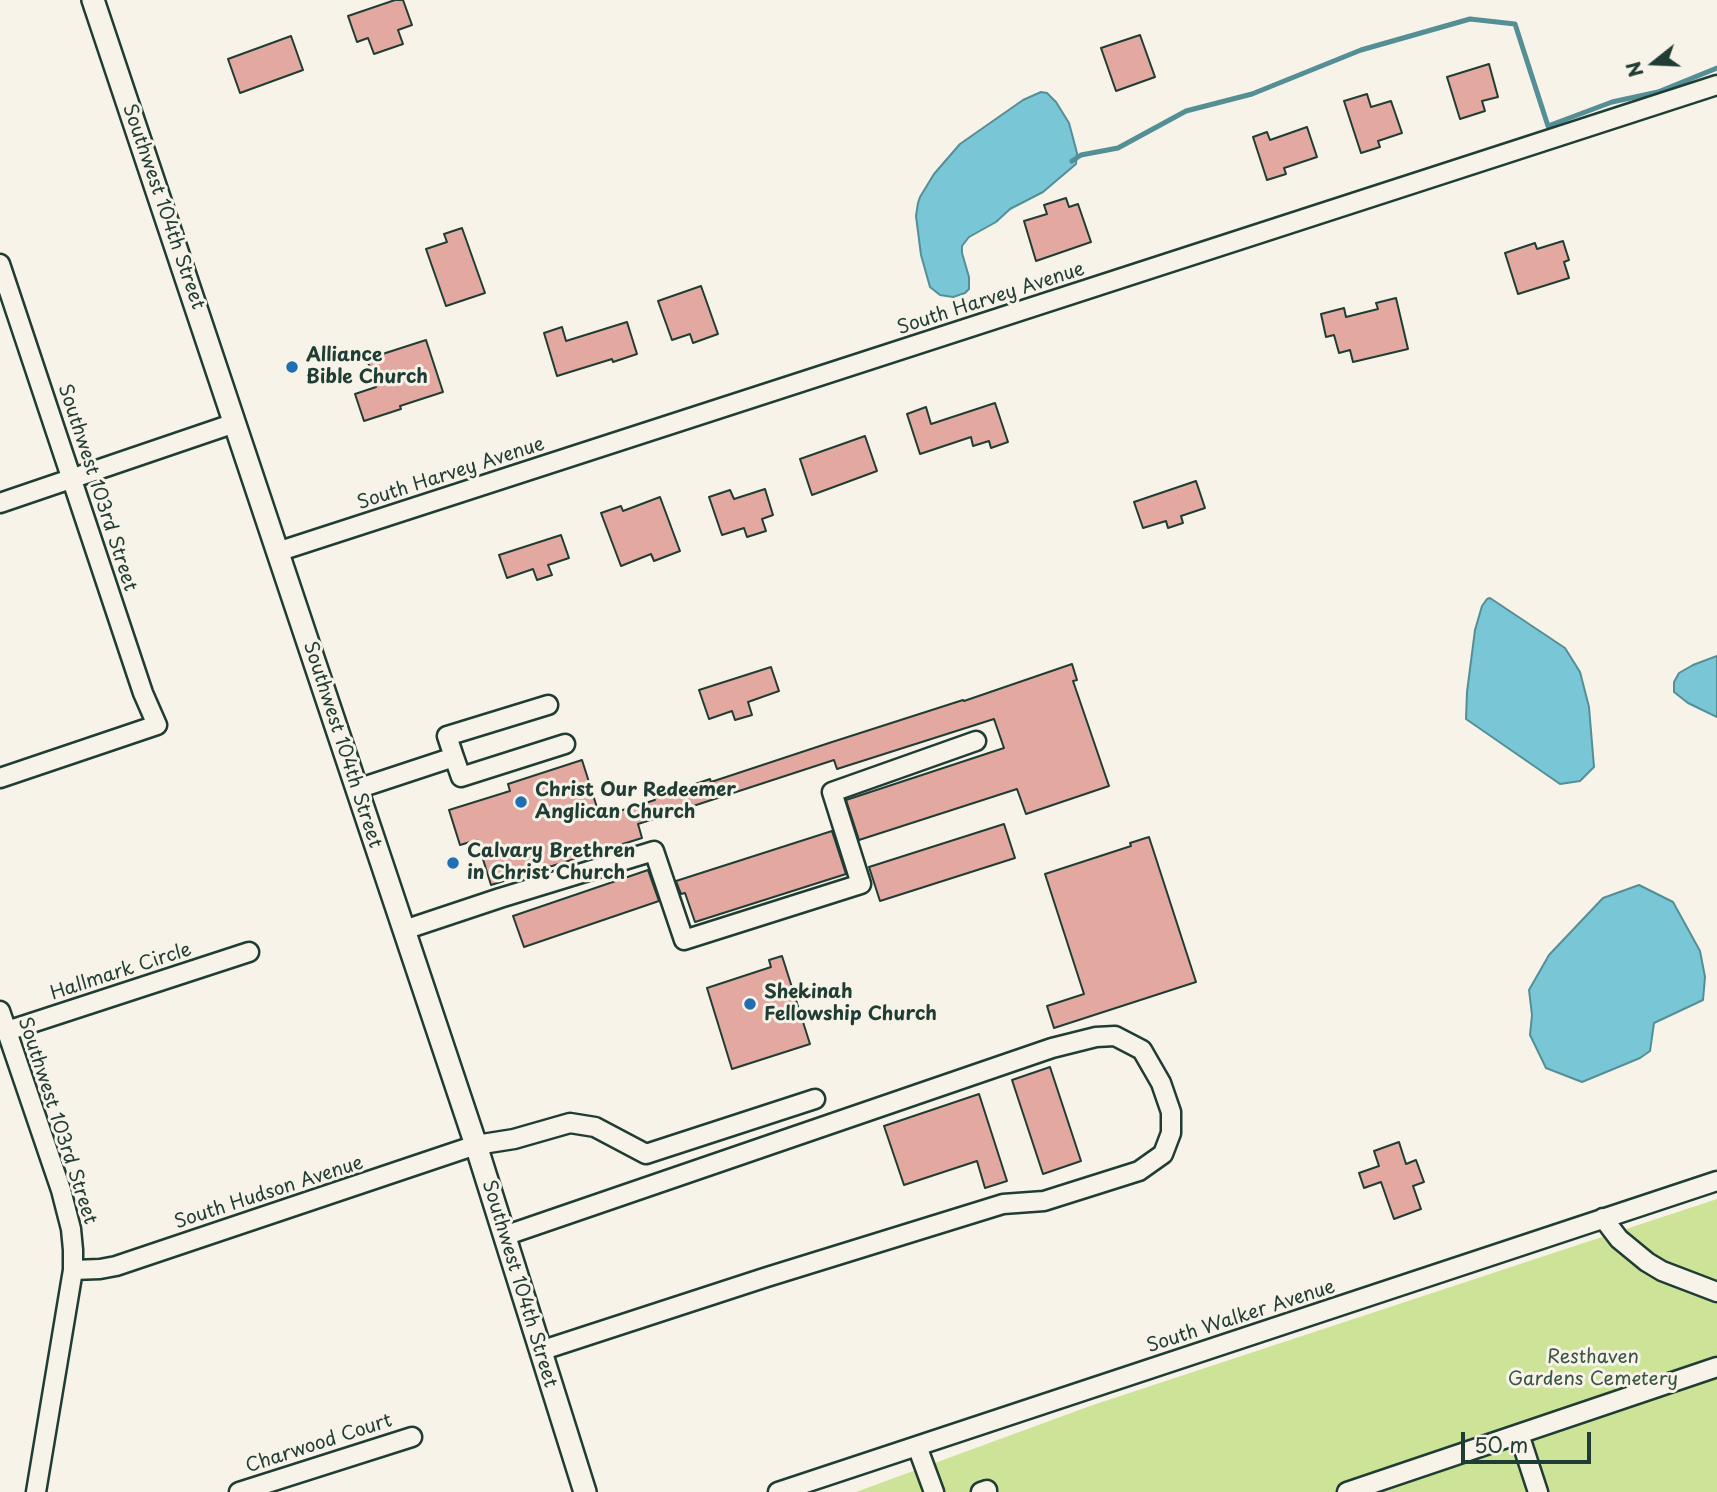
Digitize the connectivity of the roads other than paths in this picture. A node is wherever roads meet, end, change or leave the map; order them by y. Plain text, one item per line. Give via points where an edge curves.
1 (93, 0) edge
2 (1717, 85) edge
3 (0, 264) edge
4 (235, 423) junction
5 (73, 478) junction
6 (0, 503) edge
7 (277, 552) junction
8 (548, 705) dead end
9 (976, 741) dead end
10 (565, 744) dead end
11 (454, 757) junction
12 (0, 778) edge
13 (357, 789) junction
14 (404, 930) junction
15 (249, 952) dead end
16 (0, 1011) edge
17 (7, 1031) junction
18 (815, 1099) dead end
19 (476, 1145) junction
20 (1717, 1181) edge
21 (1603, 1219) junction
22 (504, 1236) junction
23 (73, 1270) junction
24 (1717, 1292) edge
25 (540, 1351) junction
26 (1717, 1367) edge
27 (1518, 1434) junction
28 (412, 1437) dead end
29 (917, 1446) junction
30 (36, 1492) edge
31 (239, 1492) edge
32 (585, 1492) edge
33 (778, 1492) edge
34 (934, 1492) edge
35 (981, 1492) edge
36 (988, 1492) edge
37 (1347, 1492) edge
38 (1538, 1492) edge

1 - 4 main road, Southwest 104th Street
2 - 7 street, South Harvey Avenue
3 - 5 street, Southwest 103rd Street
4 - 5 street
4 - 7 main road, Southwest 104th Street
5 - 6 street
5 - 12 street, Southwest 103rd Street via 157,724
7 - 13 main road, Southwest 104th Street
8 - 11 street via 447,736
9 - 14 street via 832,792 861,884 684,940 667,917 654,851
10 - 11 street via 461,777
11 - 13 street
13 - 14 main road, Southwest 104th Street
14 - 19 main road, Southwest 104th Street
15 - 17 street, Hallmark Circle
16 - 17 street, Southwest 103rd Street
17 - 23 street, Southwest 103rd Street via 68,1216
18 - 19 street, South Hudson Avenue via 646,1154 595,1127 570,1123
19 - 22 main road, Southwest 104th Street
19 - 23 street, South Hudson Avenue via 116,1266
20 - 21 street, South Walker Avenue
21 - 24 street via 1647,1262
21 - 29 street, South Walker Avenue
22 - 25 main road, Southwest 104th Street
22 - 25 street via 1096,1037 1115,1036 1142,1051 1171,1112 1171,1133 1163,1154 1139,1171 1044,1200 1003,1204
23 - 30 street, Southwest 103rd Street
25 - 32 main road, Southwest 104th Street
26 - 27 street
27 - 37 street
27 - 38 street
28 - 31 street, Charwood Court
29 - 33 street, South Walker Avenue
29 - 34 street
35 - 36 street

